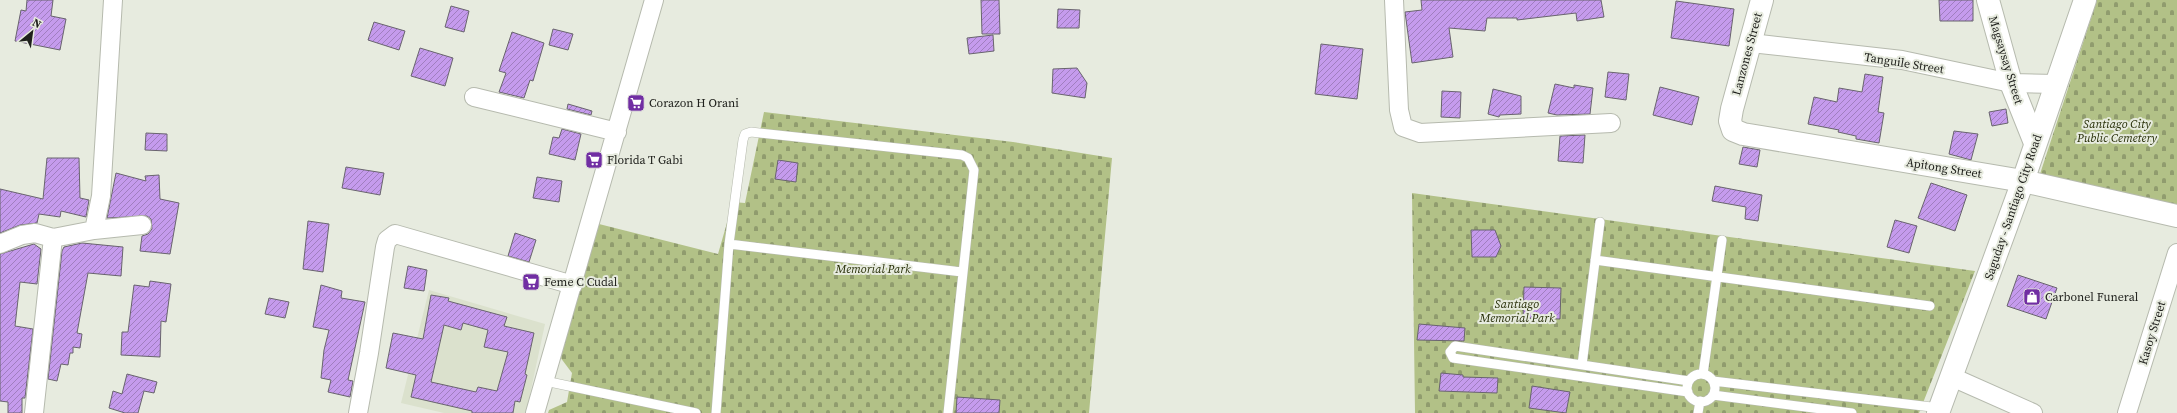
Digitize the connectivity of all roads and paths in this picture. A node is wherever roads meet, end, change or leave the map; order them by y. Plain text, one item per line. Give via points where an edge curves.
1 (113, 0) edge
2 (654, 0) edge
3 (1394, 0) edge
4 (1762, 0) edge
5 (1988, 0) edge
6 (2085, 0) edge
7 (1751, 43) junction
8 (2011, 83) junction
9 (2056, 84) junction
10 (474, 97) dead end
11 (1732, 109) joint
12 (1611, 123) dead end
13 (617, 132) junction
14 (2035, 143) junction
15 (2023, 181) junction
16 (2177, 216) edge
17 (1600, 222) dead end
18 (142, 226) dead end
19 (94, 230) junction
20 (53, 238) junction
21 (1722, 240) dead end
22 (0, 244) edge
23 (729, 244) junction
24 (2177, 253) edge
25 (1595, 260) junction
26 (962, 272) junction
27 (1717, 277) junction
28 (572, 285) junction
29 (1930, 306) dead end
30 (1582, 365) junction
31 (1703, 374) junction
32 (1952, 377) junction
33 (1689, 380) junction
34 (545, 381) junction
35 (1713, 381) junction
36 (1688, 392) junction
37 (1713, 395) junction
38 (1700, 401) junction
39 (1939, 411) edge
40 (34, 413) edge
41 (358, 413) edge
42 (535, 413) edge
43 (696, 413) edge
44 (716, 413) edge
45 (948, 413) edge
46 (1698, 413) edge
47 (1852, 413) edge
48 (2033, 413) edge
49 (2127, 413) edge

1 - 19 street via 101,196
2 - 13 street
3 - 12 street via 1399,110 1403,127 1420,133
4 - 7 street, Lanzones Street
5 - 8 street, Magsaysay Street
6 - 9 street, Saguday - Santiago City Road
7 - 8 street, Tanguile Street via 1902,60
7 - 11 street, Lanzones Street
8 - 9 street, Tanguile Street
8 - 14 street, Magsaysay Street
9 - 14 street, Saguday - Santiago City Road
10 - 13 street
11 - 15 street, Apitong Street via 1732,130 1743,134
13 - 28 street
14 - 15 street, Saguday - Santiago City Road
15 - 16 street, Apitong Street
15 - 32 street, Saguday - Santiago City Road
17 - 25 lane
18 - 19 street
19 - 20 street
20 - 22 street via 35,233
20 - 40 street
21 - 27 lane
23 - 26 lane
23 - 26 lane via 743,140 747,132 962,155 968,158 974,170
23 - 44 lane
24 - 49 street, Kasoy Street
25 - 27 lane
25 - 30 lane
26 - 45 lane
27 - 29 lane
27 - 31 lane
28 - 34 street
28 - 41 street via 395,234 390,237 385,247 370,353
30 - 33 lane
30 - 36 lane via 1455,346 1450,352 1453,358
31 - 33 lane
31 - 35 lane
32 - 39 street, Saguday - Santiago City Road
32 - 48 street
33 - 36 lane
34 - 42 street
34 - 43 lane
35 - 37 lane
35 - 39 lane
36 - 38 lane
37 - 38 lane via 1710,399
37 - 47 lane
38 - 46 lane

